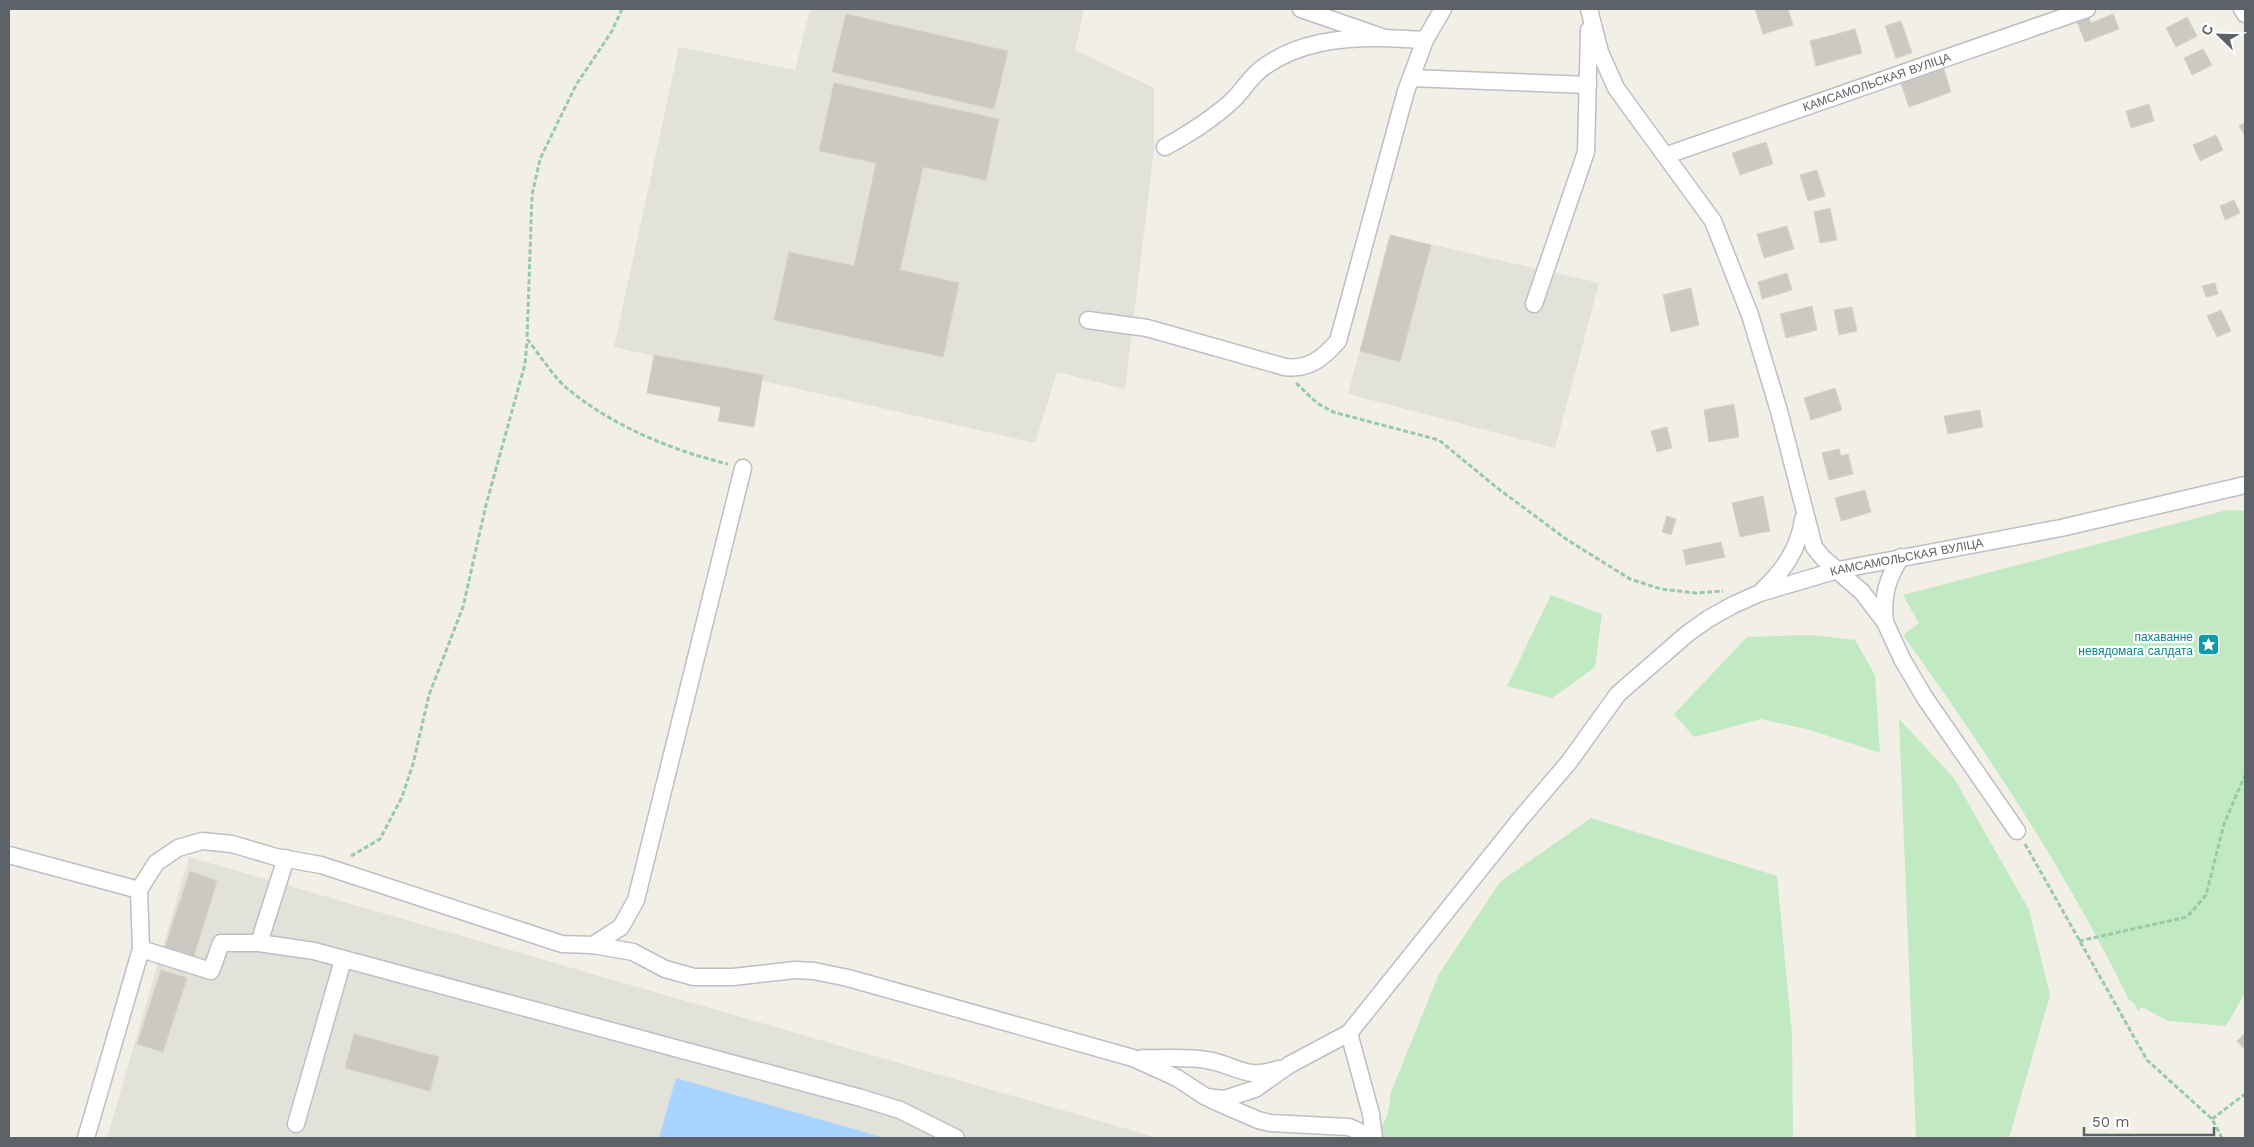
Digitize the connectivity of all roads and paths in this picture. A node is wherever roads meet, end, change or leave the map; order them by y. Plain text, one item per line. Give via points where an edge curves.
1 (622, 9) edge
2 (1301, 9) edge
3 (1443, 9) edge
4 (1589, 9) edge
5 (2087, 9) edge
6 (2242, 9) edge
7 (2245, 14) edge
8 (1385, 38) junction
9 (1424, 40) junction
10 (1411, 78) junction
11 (1588, 85) junction
12 (1165, 147) dead end
13 (1666, 154) junction
14 (1534, 304) dead end
15 (1088, 320) dead end
16 (527, 339) junction
17 (1285, 367) junction
18 (744, 468) joint
19 (2245, 486) edge
20 (1804, 513) junction
21 (1901, 557) junction
22 (1838, 570) junction
23 (1726, 591) dead end
24 (1760, 593) junction
25 (1885, 622) junction
26 (2245, 775) edge
27 (2017, 831) joint
28 (9, 855) edge
29 (286, 858) junction
30 (321, 865) junction
31 (139, 890) junction
32 (2080, 941) junction
33 (259, 944) junction
34 (593, 945) junction
35 (141, 949) junction
36 (343, 960) junction
37 (1349, 1032) junction
38 (1133, 1058) junction
39 (1290, 1065) junction
40 (2245, 1094) edge
41 (1206, 1097) junction
42 (2212, 1120) junction
43 (296, 1124) dead end
44 (86, 1138) edge
45 (956, 1138) edge
46 (1373, 1138) edge
47 (2222, 1138) edge

1 - 16 path via 612,31 576,85 540,159 532,196
2 - 8 street
3 - 9 street
4 - 11 street
4 - 13 street, КАМСАМОЛЬСКАЯ ВУЛІЦА via 1600,52 1616,88
5 - 13 street, КАМСАМОЛЬСКАЯ ВУЛІЦА
6 - 7 street
8 - 9 street
8 - 12 street via 1355,37 1296,50 1259,70 1235,98 1204,125
9 - 10 street
10 - 11 street
10 - 17 street via 1338,341 1324,357 1310,364
11 - 14 street via 1586,152
13 - 20 street, КАМСАМОЛЬСКАЯ ВУЛІЦА via 1713,220 1750,315
15 - 17 street via 1147,328
16 - 18 path via 568,389 623,425 688,453
16 - 30 path via 525,364 486,505 463,608 429,695 402,797 380,839 354,855
17 - 23 path via 1298,387 1324,408 1439,440 1566,539 1630,579 1661,589 1696,593
18 - 34 street via 636,900 620,927
19 - 21 street, КАМСАМОЛЬСКАЯ ВУЛІЦА via 2061,528
20 - 22 street, КАМСАМОЛЬСКАЯ ВУЛІЦА via 1814,547
20 - 24 street via 1795,550 1785,567
21 - 22 street, КАМСАМОЛЬСКАЯ ВУЛІЦА
21 - 25 street via 1885,591
22 - 24 street
22 - 25 street via 1862,592
24 - 37 street via 1701,624 1618,694 1570,762
25 - 27 street via 1925,698
26 - 32 path via 2224,824 2206,895 2188,917
27 - 32 path
28 - 31 street
29 - 30 street
29 - 31 street via 232,844 202,841 178,848 156,863
29 - 33 street
30 - 34 street via 562,944
31 - 35 street
32 - 42 path via 2147,1060
33 - 35 street via 221,944 211,971
33 - 36 street via 314,951
34 - 38 street via 633,952 665,969 694,978 795,970 848,978
35 - 44 street
36 - 43 street
36 - 45 street via 861,1098 900,1110
37 - 39 street
37 - 46 street
38 - 39 street via 1204,1059 1247,1074 1266,1074
38 - 41 street via 1178,1078
39 - 41 street via 1255,1089 1235,1097
40 - 42 path
41 - 46 street via 1270,1123 1349,1127
42 - 47 path

